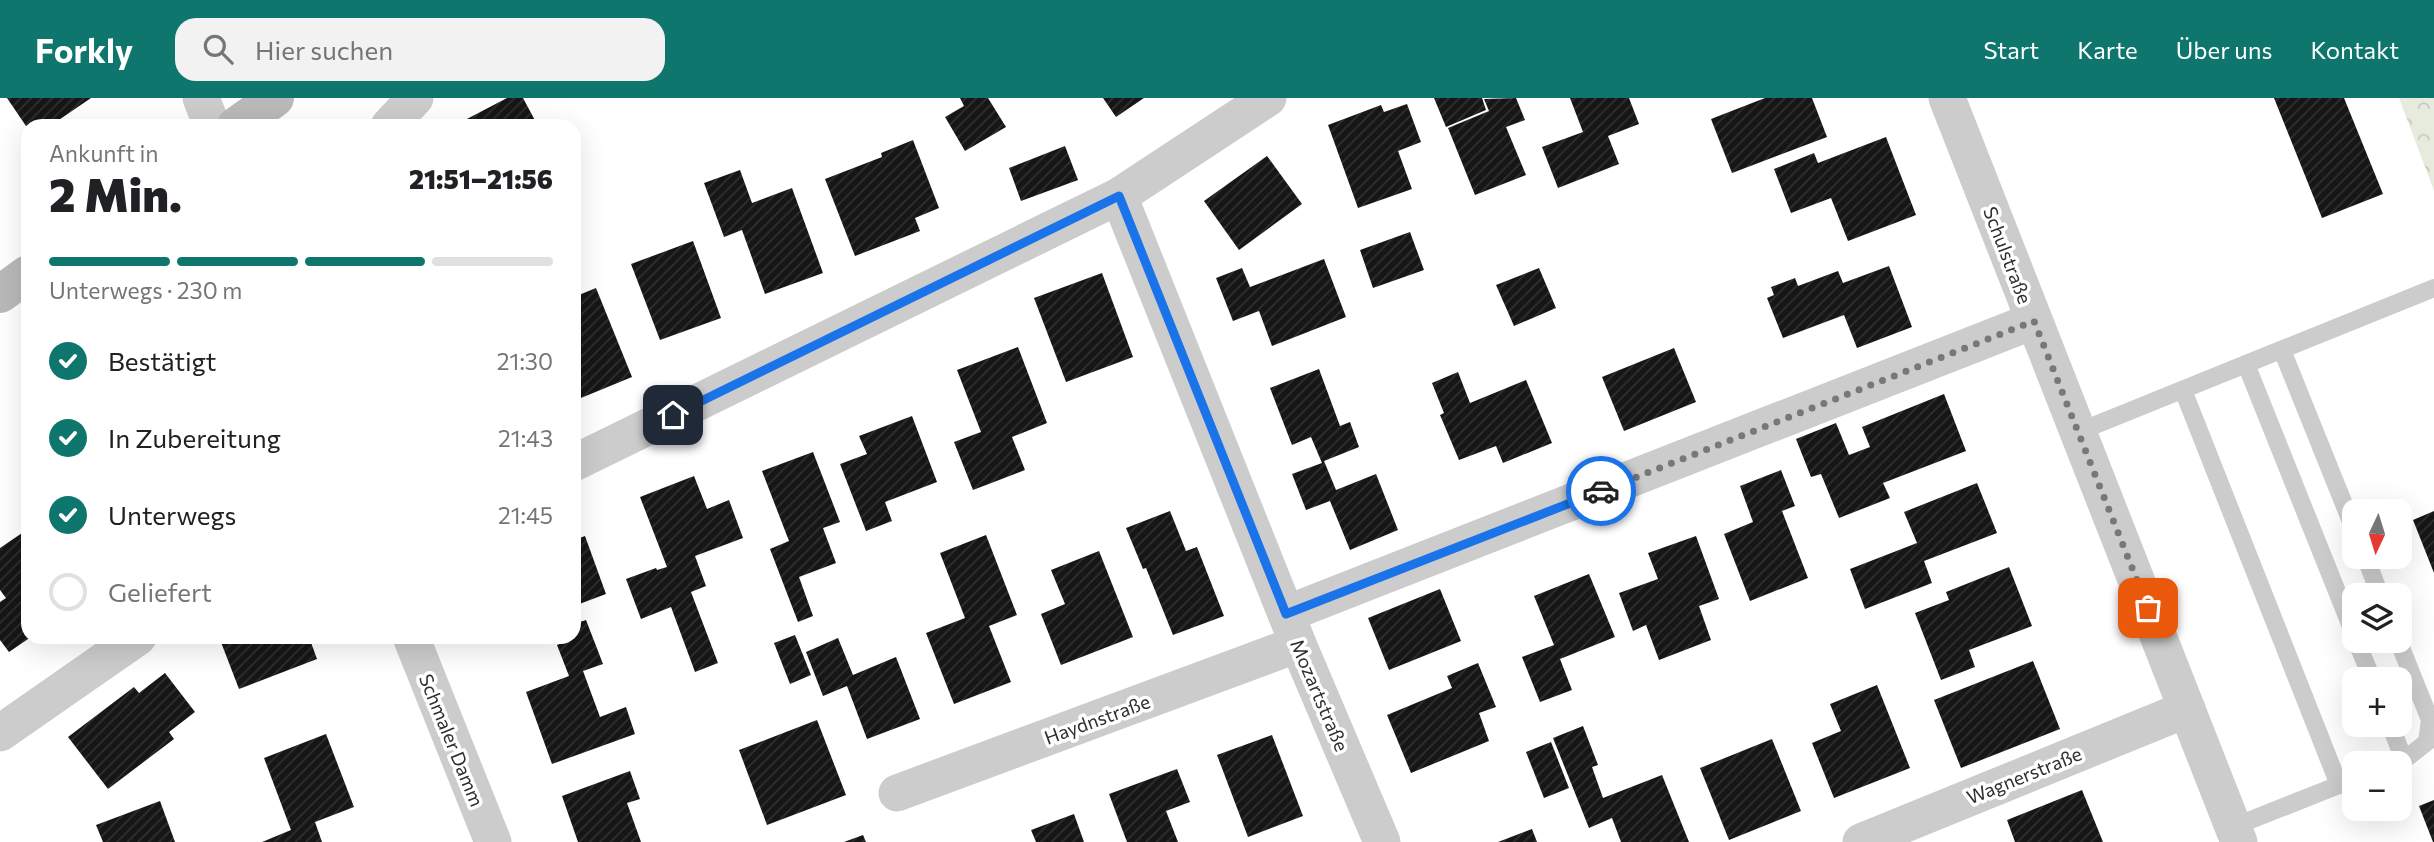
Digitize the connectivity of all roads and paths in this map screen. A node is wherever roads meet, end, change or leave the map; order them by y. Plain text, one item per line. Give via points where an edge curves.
1 (201, 98) edge
2 (275, 98) edge
3 (415, 98) edge
4 (1268, 98) edge
5 (1947, 98) edge
6 (209, 119) edge
7 (246, 119) edge
8 (396, 119) edge
9 (1119, 196) junction
10 (21, 279) edge
11 (2434, 288) edge
12 (0, 294) edge
13 (2034, 321) junction
14 (2282, 350) junction
15 (2246, 364) junction
16 (2183, 390) junction
17 (2078, 432) junction
18 (581, 460) edge
19 (2342, 499) edge
20 (2342, 604) edge
21 (1292, 629) junction
22 (128, 644) edge
23 (414, 644) edge
24 (2403, 653) edge
25 (2188, 709) junction
26 (0, 733) edge
27 (2412, 753) edge
28 (2342, 770) edge
29 (2342, 784) edge
30 (897, 793) dead end
31 (2236, 834) edge
32 (493, 842) edge
33 (1382, 842) edge
34 (1861, 842) edge

1 - 6 street
2 - 7 main road
3 - 8 street
4 - 9 street
5 - 13 street, Schulstraße
9 - 18 street
9 - 21 street, Mozartstraße
10 - 12 main road
11 - 14 lane
13 - 17 street, Schulstraße
13 - 21 street, Haydnstraße
14 - 15 lane
14 - 19 lane
15 - 16 lane
15 - 20 lane
16 - 17 lane
16 - 28 lane
17 - 25 street, Schulstraße
21 - 30 street, Haydnstraße
21 - 33 street, Mozartstraße
22 - 26 street
23 - 32 street, Schmaler Damm
24 - 27 lane via 2430,720 2427,742
25 - 31 street, Schulstraße
25 - 34 street, Wagnerstraße
29 - 31 lane

